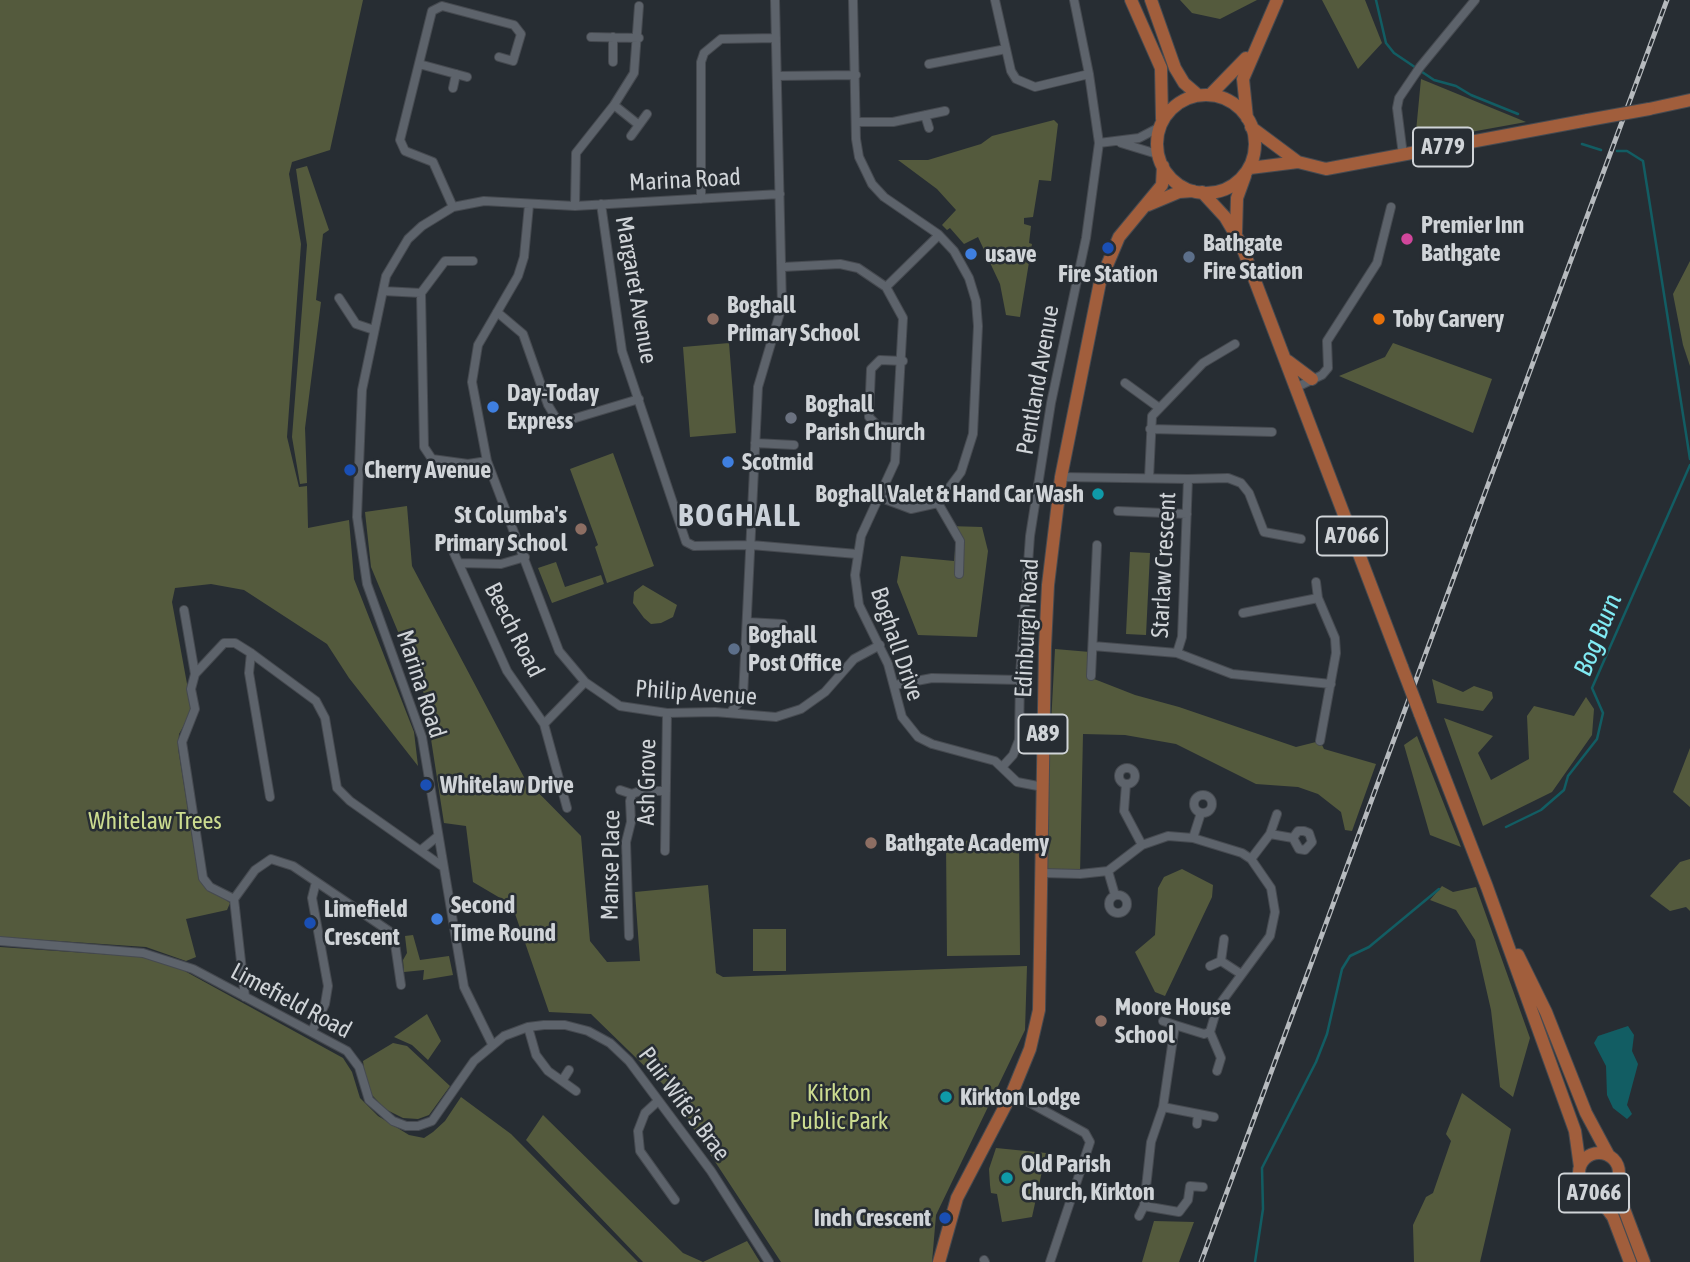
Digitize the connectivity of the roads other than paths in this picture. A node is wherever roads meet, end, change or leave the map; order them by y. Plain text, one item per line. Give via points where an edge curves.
1 (775, 0) edge
2 (853, 0) edge
3 (995, 0) edge
4 (1074, 0) edge
5 (1131, 0) edge
6 (1151, 0) edge
7 (1277, 0) edge
8 (1475, 0) edge
9 (639, 6) dead end
10 (591, 37) dead end
11 (613, 37) junction
12 (639, 38) junction
13 (776, 38) junction
14 (1256, 45) junction
15 (1006, 49) junction
16 (499, 57) dead end
17 (612, 62) dead end
18 (419, 64) junction
19 (929, 64) dead end
20 (456, 74) junction
21 (1089, 74) junction
22 (856, 75) junction
23 (777, 76) junction
24 (467, 77) dead end
25 (453, 88) dead end
26 (1204, 95) junction
27 (1690, 100) edge
28 (614, 105) junction
29 (945, 111) dead end
30 (647, 114) dead end
31 (925, 116) junction
32 (856, 122) junction
33 (1249, 123) junction
34 (1160, 124) junction
35 (639, 125) junction
36 (929, 128) dead end
37 (631, 136) dead end
38 (1118, 142) junction
39 (1099, 143) junction
40 (1157, 154) junction
41 (1403, 155) junction
42 (1298, 162) junction
43 (1163, 166) junction
44 (1247, 172) junction
45 (1199, 191) junction
46 (780, 194) junction
47 (701, 198) junction
48 (601, 204) junction
49 (529, 205) junction
50 (1147, 205) junction
51 (575, 206) junction
52 (1391, 206) dead end
53 (453, 207) junction
54 (939, 234) junction
55 (1237, 235) junction
56 (473, 261) dead end
57 (783, 267) junction
58 (886, 287) junction
59 (383, 291) junction
60 (421, 293) junction
61 (339, 298) dead end
62 (497, 312) junction
63 (374, 330) junction
64 (1235, 344) dead end
65 (1283, 355) junction
66 (903, 361) junction
67 (1312, 379) junction
68 (1125, 383) dead end
69 (1295, 388) junction
70 (639, 399) junction
71 (1301, 404) junction
72 (1158, 407) junction
73 (899, 428) junction
74 (1150, 429) junction
75 (1272, 432) dead end
76 (755, 443) junction
77 (794, 445) dead end
78 (487, 461) junction
79 (1061, 477) junction
80 (1149, 478) junction
81 (1188, 479) junction
82 (879, 497) junction
83 (938, 503) junction
84 (1118, 511) dead end
85 (1187, 514) junction
86 (1301, 539) dead end
87 (751, 545) junction
88 (1108, 545) dead end
89 (453, 551) dead end
90 (857, 554) junction
91 (525, 557) junction
92 (460, 563) junction
93 (959, 574) dead end
94 (1316, 582) dead end
95 (1318, 598) junction
96 (184, 610) dead end
97 (1243, 613) dead end
98 (747, 622) junction
99 (783, 624) dead end
100 (880, 645) junction
101 (1093, 646) junction
102 (251, 653) junction
103 (1177, 653) junction
104 (195, 674) junction
105 (1091, 676) dead end
106 (1020, 680) junction
107 (585, 682) junction
108 (1331, 684) junction
109 (895, 685) junction
110 (667, 713) junction
111 (730, 713) junction
112 (544, 724) junction
113 (1320, 741) dead end
114 (1003, 766) junction
115 (1126, 784) dead end
116 (1043, 787) junction
117 (620, 790) dead end
118 (666, 791) junction
119 (632, 794) junction
120 (270, 797) dead end
121 (567, 808) dead end
122 (1201, 813) dead end
123 (1277, 814) dead end
124 (1270, 834) junction
125 (438, 836) junction
126 (1193, 838) junction
127 (1293, 838) dead end
128 (1142, 845) junction
129 (421, 850) junction
130 (665, 851) dead end
131 (1251, 859) junction
132 (442, 866) junction
133 (1108, 871) junction
134 (1043, 873) junction
135 (316, 882) junction
136 (1115, 895) dead end
137 (234, 899) junction
138 (1495, 911) junction
139 (629, 936) dead end
140 (1224, 939) dead end
141 (0, 941) edge
142 (1220, 961) junction
143 (1210, 965) dead end
144 (1241, 974) junction
145 (401, 985) dead end
146 (246, 997) junction
147 (1163, 1021) dead end
148 (1175, 1025) junction
149 (528, 1027) junction
150 (312, 1031) junction
151 (1210, 1032) junction
152 (492, 1044) junction
153 (569, 1070) dead end
154 (1217, 1071) dead end
155 (562, 1081) junction
156 (576, 1091) dead end
157 (1012, 1093) junction
158 (658, 1101) junction
159 (1163, 1107) junction
160 (1198, 1114) junction
161 (1214, 1116) dead end
162 (1197, 1124) dead end
163 (1609, 1156) junction
164 (1580, 1167) junction
165 (1619, 1172) junction
166 (1203, 1187) dead end
167 (1588, 1190) junction
168 (675, 1200) dead end
169 (1144, 1206) junction
170 (1139, 1216) dead end
171 (769, 1262) edge
172 (939, 1262) edge
173 (1050, 1262) edge
174 (1630, 1262) edge
175 (1644, 1262) edge

1 - 13 street
2 - 22 street
3 - 15 street
4 - 21 street, Pentland Avenue
5 - 34 main road via 1161,68
6 - 26 main road via 1175,68 1184,83
7 - 14 main road
8 - 41 street via 1418,70 1396,108
9 - 12 street
10 - 11 street
11 - 12 street
11 - 17 street
12 - 28 street via 635,73
13 - 23 street
13 - 47 street via 721,39 704,53
14 - 26 main road via 1231,77
14 - 33 main road via 1243,79
15 - 19 street
15 - 21 street via 1011,71 1026,85 1035,87
16 - 18 street via 513,61 520,34 514,25 442,6 432,11
18 - 20 street
18 - 53 street via 401,147 433,162
20 - 24 street
20 - 25 street
21 - 39 street, Pentland Avenue
22 - 23 street
22 - 32 street
23 - 46 street
26 - 33 main road via 1229,103
26 - 34 main road via 1182,99
27 - 41 main road, A779, bridge
28 - 35 street
28 - 51 street via 576,153
29 - 31 street
30 - 35 street
31 - 32 street
31 - 36 street
32 - 54 street via 859,157 872,184
33 - 42 main road, A779
33 - 44 main road via 1255,149
34 - 38 street via 1139,138
34 - 40 main road
35 - 37 street
38 - 39 street
38 - 40 street
39 - 106 street, Pentland Avenue via 1086,238 1051,403 1030,536
40 - 43 main road
41 - 42 main road, A779 via 1326,169
42 - 44 main road, A779
43 - 45 main road via 1181,185
43 - 50 main road, Edinburgh Road / A89 via 1162,185
44 - 45 main road, A89 via 1223,190
44 - 55 main road, A7066 via 1237,198
45 - 50 main road, Edinburgh Road / A89 via 1179,192
45 - 55 main road, A7066
46 - 47 street, Marina Road
46 - 57 street
47 - 48 street, Marina Road
48 - 51 street, Marina Road
48 - 70 street, Margaret Avenue via 622,351
49 - 51 street, Marina Road
49 - 53 street, Marina Road via 484,201
49 - 62 street, Philip Avenue via 524,257
50 - 79 main road, Edinburgh Road / A89 via 1119,237 1100,282
52 - 67 street via 1377,262 1328,341 1328,368
53 - 59 street, Marina Road via 408,239 393,261
54 - 58 street
54 - 83 street via 969,278 978,326 973,434 961,472
55 - 65 main road, A7066
56 - 60 street via 445,261
57 - 58 street, Boghall Drive via 840,264 858,268
57 - 76 street via 782,306 758,387
58 - 66 street, Boghall Drive via 904,318
59 - 60 street
59 - 63 street, Marina Road
60 - 78 street via 427,455 468,464
61 - 63 street via 356,324
62 - 70 street via 523,334 554,420 559,423
62 - 78 street, Philip Avenue via 478,345 472,369
63 - 125 street, Marina Road via 362,390 357,517 367,584 422,737
64 - 72 street via 1224,344
65 - 67 main road
65 - 69 main road, A7066
66 - 73 street, Boghall Drive
66 - 73 street via 880,360 871,369 869,416 878,426
67 - 69 street
67 - 71 street
68 - 72 street
69 - 71 main road, A7066
70 - 87 street, Margaret Avenue via 686,542 694,546
71 - 138 main road, A7066, bridge
72 - 74 street
73 - 82 street, Boghall Drive via 895,462
74 - 75 street via 1260,427
74 - 80 street
76 - 77 street
76 - 87 street
78 - 91 street, Philip Avenue
79 - 80 street, Starlaw Crescent
79 - 116 main road, Edinburgh Road / A89 via 1048,585
80 - 81 street, Starlaw Crescent
81 - 85 street, Starlaw Crescent
81 - 86 street via 1228,478 1241,483 1264,532
82 - 83 street via 911,509
82 - 90 street, Boghall Drive
83 - 93 street via 958,533
84 - 85 street
85 - 103 street, Starlaw Crescent via 1182,637
87 - 90 street
87 - 98 street
88 - 101 street via 1094,545
89 - 92 street, Beech Road
90 - 100 street, Boghall Drive via 859,606
91 - 92 street via 500,564
91 - 107 street, Philip Avenue via 559,651
92 - 112 street, Beech Road via 508,671
94 - 95 street
95 - 97 street
95 - 108 street via 1335,638
96 - 104 street
98 - 99 street
98 - 111 street via 743,697
100 - 109 street, Boghall Drive
100 - 111 street, Philip Avenue via 854,659 825,692 801,709 776,717
101 - 103 street
101 - 105 street
102 - 104 street via 235,643 224,643
102 - 120 street via 249,673
102 - 129 street via 322,707 333,779 344,795
103 - 108 street via 1232,674
104 - 137 street via 191,689 195,709 182,742 203,878
106 - 109 street via 932,678
106 - 114 street, Pentland Avenue via 1019,740
107 - 110 street, Philip Avenue via 620,706
107 - 112 street, Beech Road
108 - 113 street
109 - 114 street, Boghall Drive via 902,717 918,737
110 - 111 street, Philip Avenue
110 - 118 street, Ash Grove
112 - 121 street, Beech Road
114 - 116 street, Boghall Drive via 1017,782
115 - 128 street via 1124,811
116 - 134 main road, Edinburgh Road / A89
117 - 119 street, Manse Place
118 - 119 street, Manse Place
118 - 130 street, Ash Grove
119 - 139 street, Manse Place via 626,842
122 - 126 street
123 - 124 street
124 - 127 street
124 - 131 street
125 - 129 street
125 - 132 street, Marina Road
126 - 128 street via 1168,836
126 - 131 street
128 - 133 street
129 - 132 street
131 - 144 street via 1271,888 1276,912 1270,936
132 - 152 street, Marina Road via 464,987
133 - 134 street
133 - 136 street
134 - 157 main road, Edinburgh Road / A89 via 1039,1010 1030,1049
135 - 137 street via 284,860 271,859 255,870
135 - 145 street via 393,936
135 - 150 street via 312,898 328,986
137 - 146 street
138 - 163 main road, A7066
138 - 164 main road, A7066 via 1575,1131
140 - 142 street
141 - 146 street, Limefield Road via 143,953 193,970
142 - 143 street
142 - 144 street
144 - 151 street via 1217,1008
146 - 150 street, Limefield Road
147 - 148 street
148 - 151 street
148 - 159 street
149 - 152 street, Puir Wife's Brae
149 - 155 street via 536,1055
149 - 158 street, Puir Wife's Brae via 565,1025 610,1043 629,1060
150 - 152 street, Limefield Road via 347,1051 359,1067 369,1101 406,1126 432,1121 474,1061
151 - 154 street via 1221,1058
153 - 155 street
155 - 156 street
157 - 172 main road, Edinburgh Road / A89 via 957,1198
157 - 173 street via 1085,1133 1090,1142
158 - 168 street via 645,1113 638,1131 640,1151
158 - 171 street, Puir Wife's Brae via 726,1193
159 - 160 street
159 - 169 street via 1151,1142
160 - 161 street
160 - 162 street
163 - 164 main road, A7066 via 1591,1155
163 - 165 main road, A7066
164 - 167 main road, A7066 via 1580,1180
165 - 167 main road, A7066 via 1607,1192
165 - 175 main road, A7066 via 1624,1209
166 - 169 street via 1190,1186 1188,1200 1179,1212
167 - 174 main road, A7066 via 1613,1217
169 - 170 street

